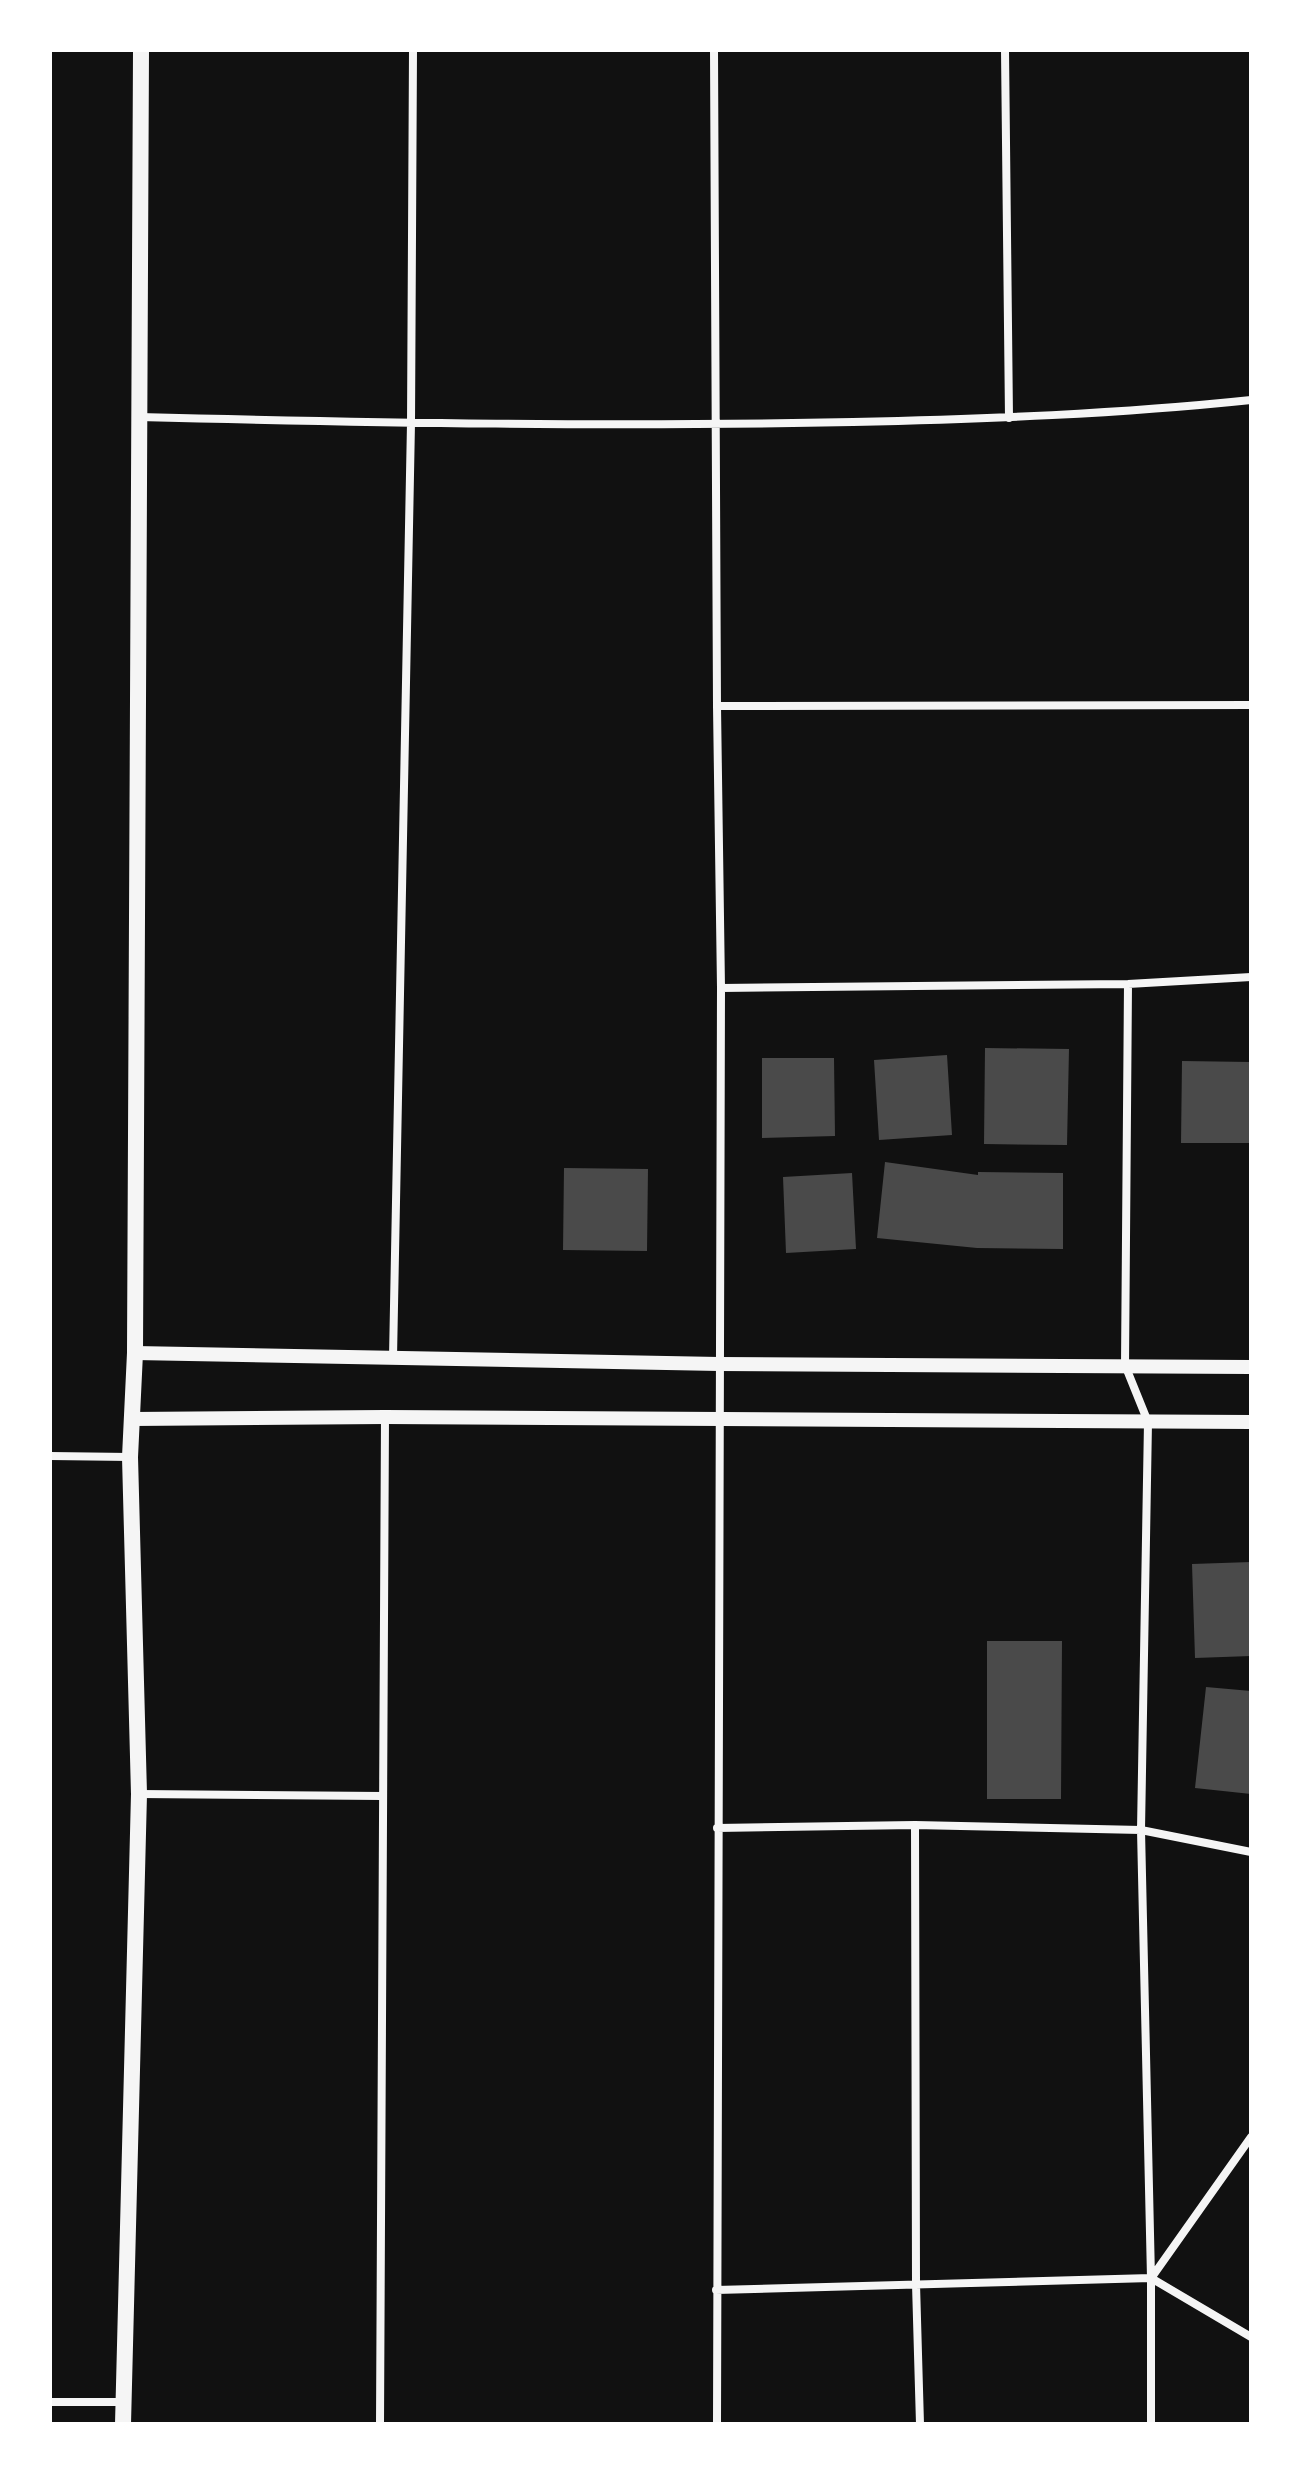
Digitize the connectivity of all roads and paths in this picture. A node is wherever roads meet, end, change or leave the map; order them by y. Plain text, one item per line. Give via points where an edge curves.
1 (141, 50) edge
2 (413, 50) edge
3 (714, 50) edge
4 (1005, 50) edge
5 (1251, 400) edge
6 (139, 417) junction
7 (1009, 418) junction
8 (411, 423) junction
9 (716, 425) junction
10 (1251, 705) edge
11 (717, 706) junction
12 (1251, 977) edge
13 (1128, 984) junction
14 (721, 988) junction
15 (135, 1353) junction
16 (393, 1358) junction
17 (719, 1364) junction
18 (1125, 1365) junction
19 (1251, 1367) edge
20 (385, 1417) junction
21 (132, 1419) junction
22 (718, 1419) junction
23 (1148, 1422) junction
24 (1251, 1422) edge
25 (50, 1456) edge
26 (130, 1457) junction
27 (139, 1794) junction
28 (383, 1796) junction
29 (915, 1825) junction
30 (717, 1828) junction
31 (1141, 1830) junction
32 (1251, 1852) edge
33 (1251, 2137) edge
34 (1248, 2149) edge
35 (1151, 2278) junction
36 (916, 2284) junction
37 (716, 2290) junction
38 (1251, 2337) edge
39 (50, 2402) edge
40 (123, 2402) junction
41 (123, 2424) edge
42 (380, 2424) edge
43 (717, 2424) edge
44 (920, 2424) edge
45 (1151, 2424) edge

1 - 6 main road
2 - 8 street
3 - 9 street
4 - 7 street
5 - 7 street
6 - 8 street
6 - 15 main road
7 - 9 street
8 - 9 street
8 - 16 street
9 - 11 street
10 - 11 street
11 - 14 street
12 - 13 street
13 - 14 street
13 - 18 street
14 - 17 street
15 - 16 street
15 - 21 main road
16 - 17 street
17 - 18 street
17 - 22 street
18 - 19 street
18 - 23 street
20 - 21 street
20 - 22 street
20 - 28 street
21 - 26 main road
22 - 23 street
22 - 30 street
23 - 24 street
23 - 31 street
25 - 26 street
26 - 27 main road
27 - 28 street
27 - 40 main road
28 - 42 street
29 - 30 street
29 - 31 street
29 - 36 street
30 - 37 street
31 - 32 street
31 - 35 street
33 - 34 street
34 - 35 street
35 - 36 street
35 - 38 street
35 - 45 street
36 - 37 street
36 - 44 street
37 - 43 street
39 - 40 street
40 - 41 main road

